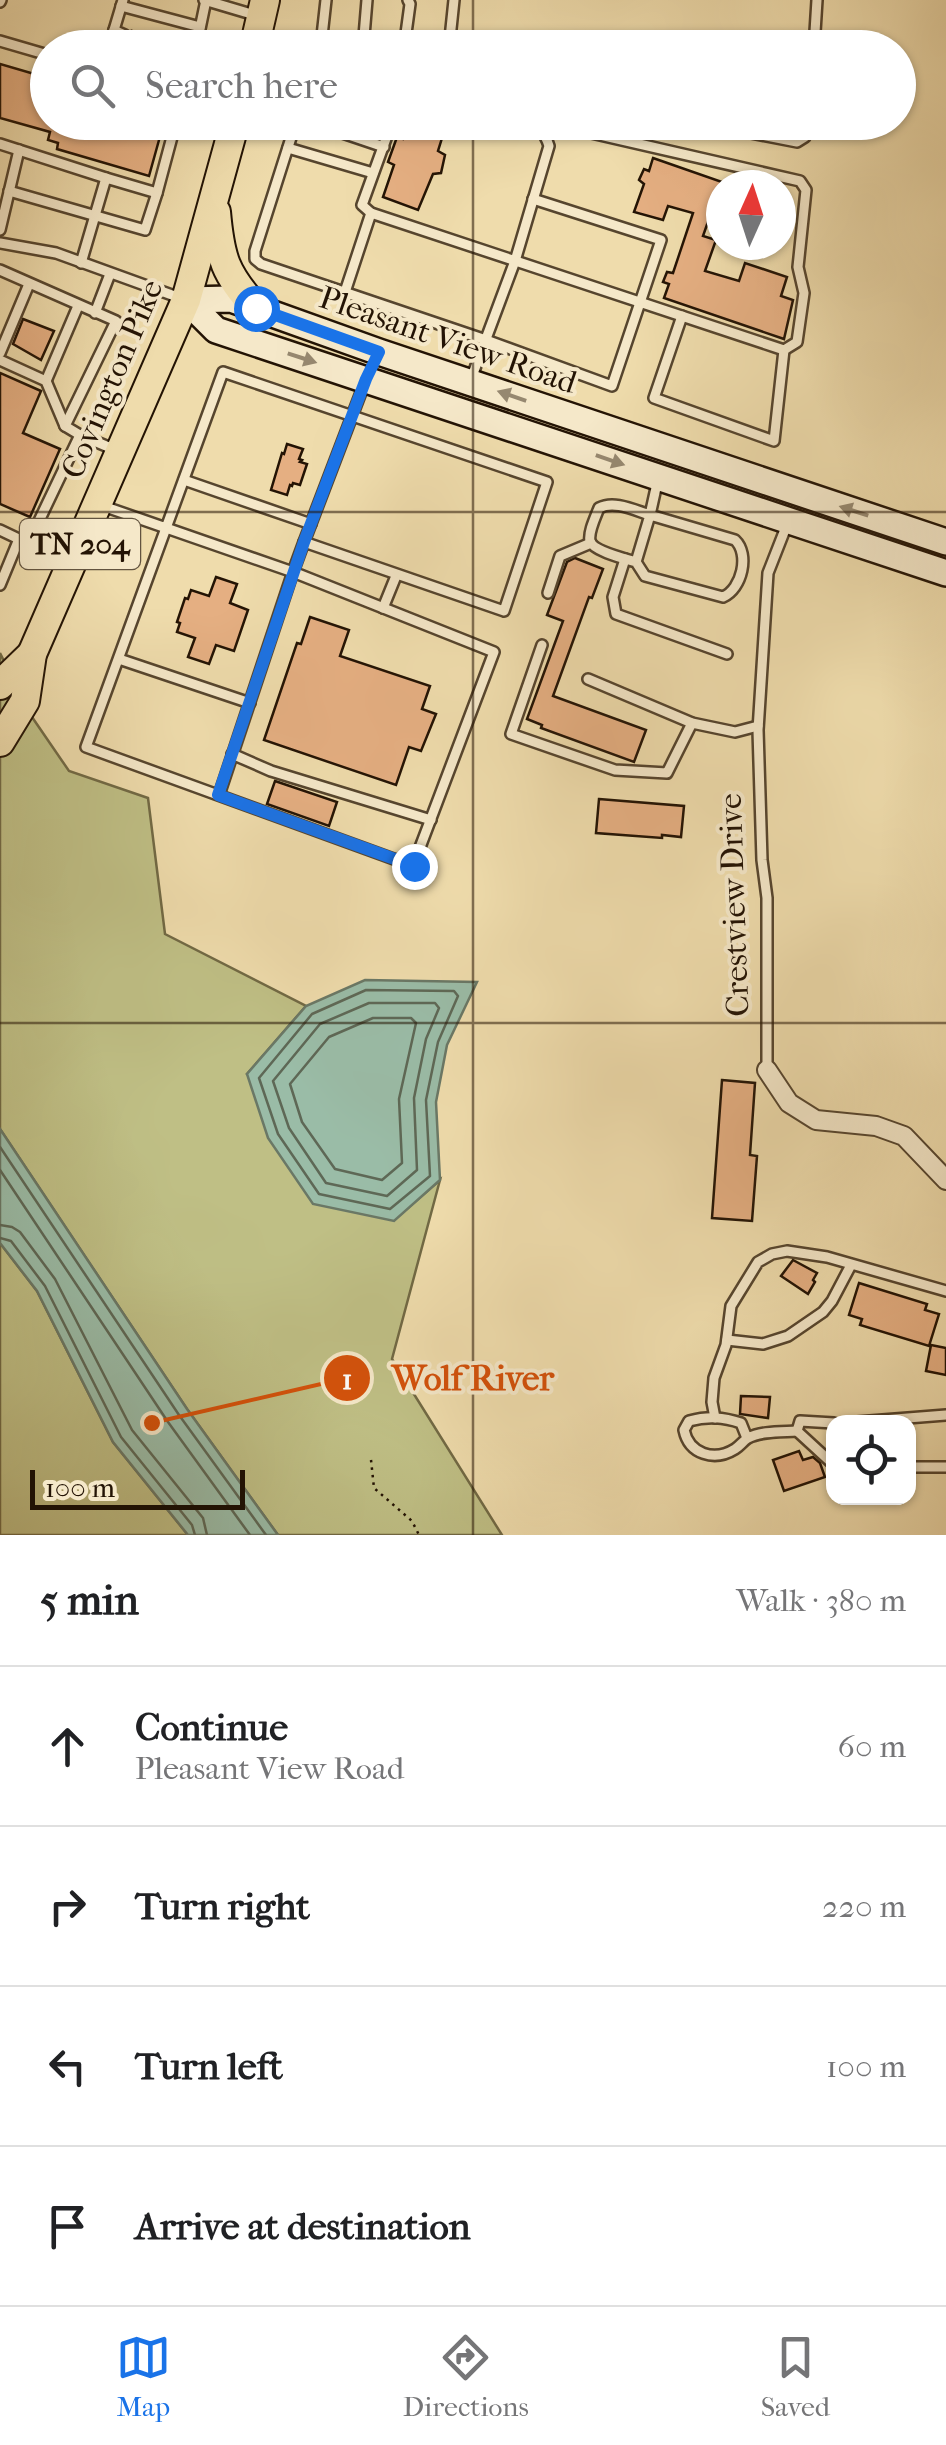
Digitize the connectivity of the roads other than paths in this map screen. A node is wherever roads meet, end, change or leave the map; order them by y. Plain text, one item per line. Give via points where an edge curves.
1 (205, 0) edge
2 (326, 0) edge
3 (367, 0) edge
4 (408, 0) edge
5 (454, 0) edge
6 (818, 0) edge
7 (122, 3) edge
8 (263, 9) edge
9 (200, 27) junction
10 (114, 30) edge
11 (199, 30) edge
12 (325, 30) edge
13 (365, 30) edge
14 (406, 30) edge
15 (451, 30) edge
16 (816, 30) edge
17 (0, 41) edge
18 (30, 50) edge
19 (171, 140) edge
20 (230, 140) edge
21 (290, 140) edge
22 (362, 140) edge
23 (386, 140) edge
24 (547, 140) edge
25 (622, 140) edge
26 (0, 144) edge
27 (384, 147) junction
28 (288, 148) junction
29 (19, 150) junction
30 (372, 173) junction
31 (106, 178) junction
32 (9, 191) junction
33 (157, 193) junction
34 (533, 199) junction
35 (214, 200) junction
36 (371, 213) junction
37 (95, 215) junction
38 (0, 230) edge
39 (0, 244) edge
40 (515, 260) junction
41 (81, 263) junction
42 (0, 270) edge
43 (110, 274) junction
44 (29, 284) junction
45 (345, 292) junction
46 (186, 300) junction
47 (640, 302) junction
48 (78, 306) junction
49 (256, 308) junction
50 (95, 313) junction
51 (682, 316) junction
52 (486, 340) junction
53 (784, 350) junction
54 (0, 352) edge
55 (379, 352) junction
56 (0, 360) edge
57 (366, 379) junction
58 (46, 381) junction
59 (470, 382) junction
60 (352, 416) junction
61 (65, 426) junction
62 (80, 434) junction
63 (120, 452) junction
64 (658, 476) junction
65 (184, 480) junction
66 (98, 504) junction
67 (650, 516) junction
68 (789, 520) junction
69 (310, 524) junction
70 (166, 529) junction
71 (0, 530) edge
72 (944, 541) edge
73 (24, 542) junction
74 (304, 542) junction
75 (591, 543) junction
76 (625, 558) junction
77 (636, 562) junction
78 (71, 564) junction
79 (938, 570) edge
80 (293, 572) junction
81 (396, 576) junction
82 (0, 585) edge
83 (548, 592) dead end
84 (383, 608) junction
85 (542, 644) dead end
86 (32, 654) junction
87 (727, 654) dead end
88 (118, 659) junction
89 (588, 679) dead end
90 (0, 685) edge
91 (250, 702) junction
92 (692, 724) junction
93 (758, 726) junction
94 (0, 742) edge
95 (232, 754) junction
96 (218, 795) junction
97 (431, 820) junction
98 (767, 1070) joint
99 (946, 1180) edge
100 (852, 1265) junction
101 (946, 1291) edge
102 (726, 1340) junction
103 (946, 1415) edge
104 (916, 1417) edge
105 (715, 1418) junction
106 (826, 1423) edge
107 (797, 1431) junction
108 (746, 1438) junction
109 (826, 1458) edge
110 (916, 1467) edge
111 (946, 1467) edge

1 - 8 lane
1 - 9 lane
2 - 12 lane
3 - 13 lane
4 - 14 lane
5 - 15 lane
6 - 16 lane
7 - 9 lane
7 - 10 lane
9 - 11 lane
17 - 18 lane
19 - 33 lane
20 - 35 main road, Covington Pike / TN 204
21 - 28 lane
22 - 27 lane
23 - 27 lane
24 - 34 lane
25 - 53 lane via 800,181 806,190 798,266 804,293 797,342
26 - 29 lane
27 - 30 lane
28 - 30 lane
28 - 45 lane via 255,259
29 - 31 lane
29 - 32 lane
30 - 36 lane via 362,205
31 - 33 lane
31 - 37 lane
32 - 37 lane
32 - 38 lane
33 - 37 lane via 145,230
34 - 40 lane
34 - 47 lane via 661,240
35 - 46 main road, Covington Pike / TN 204
35 - 49 main road via 225,266
36 - 40 lane
36 - 45 lane
37 - 41 lane
39 - 41 lane
40 - 47 lane
40 - 52 lane
41 - 43 lane
42 - 44 lane
43 - 46 lane
43 - 50 lane
44 - 48 lane
44 - 54 lane
45 - 52 lane
46 - 49 main road, Pleasant View Road via 232,299
46 -> 57 main road, Pleasant View Road via 216,330
46 - 63 main road, Covington Pike / TN 204
47 - 51 lane
47 - 52 lane via 612,386
48 - 50 lane
48 - 58 lane
49 - 55 main road, Pleasant View Road
50 - 61 lane via 116,321
51 - 53 lane
51 - 53 lane via 654,398 774,441
52 - 59 lane
55 - 57 main road
55 - 59 main road, Pleasant View Road
56 - 58 lane
57 - 60 lane
57 -> 64 main road, Pleasant View Road
58 - 61 lane
72 -> 59 main road, Pleasant View Road
60 - 65 lane via 222,372
60 - 69 lane
60 - 81 lane via 546,482 504,611
61 - 62 lane
62 - 63 lane
62 - 73 lane
63 - 66 main road, Covington Pike / TN 204
64 - 67 lane
64 - 68 main road, Pleasant View Road
65 - 69 lane
65 - 70 lane
66 - 70 lane
66 - 78 main road, Covington Pike / TN 204
67 - 75 lane via 605,504
67 - 77 lane
67 - 77 lane via 735,540 744,552 737,587 723,597 646,576
68 - 79 main road, Pleasant View Road
68 - 93 lane, Crestview Drive via 768,573
69 - 74 lane
70 - 80 lane
70 - 88 lane
71 - 73 lane
72 - 79 main road
73 - 78 lane
73 - 82 lane
74 - 80 lane
74 - 81 lane
75 - 76 lane
75 - 83 lane via 560,556
76 - 77 lane
76 - 87 lane via 613,597 616,614
78 - 86 main road, Covington Pike / TN 204
80 - 84 lane
80 - 91 lane
81 - 84 lane
84 - 97 lane via 494,652
85 - 92 lane via 512,734 614,770 667,773
86 - 90 main road, Covington Pike / TN 204
86 - 94 main road, Covington Pike / TN 204 via 25,700
88 - 91 lane
88 - 96 lane via 86,747
89 - 92 lane
91 - 95 lane
92 - 93 lane via 734,732
93 - 98 lane, Crestview Drive
95 - 96 lane
95 - 97 lane
96 - 97 lane via 414,866
98 - 99 street, Crestview Drive via 789,1104 816,1120 904,1136
100 - 101 lane
100 - 102 lane via 823,1312 788,1336 763,1344
100 - 102 lane via 787,1251 758,1262 732,1306
102 - 105 lane via 714,1378
103 - 104 lane
105 - 108 lane via 741,1423
105 - 108 lane via 689,1421 686,1442 694,1450 727,1452
106 - 107 lane via 800,1421
107 - 108 lane
107 - 109 lane
110 - 111 lane

